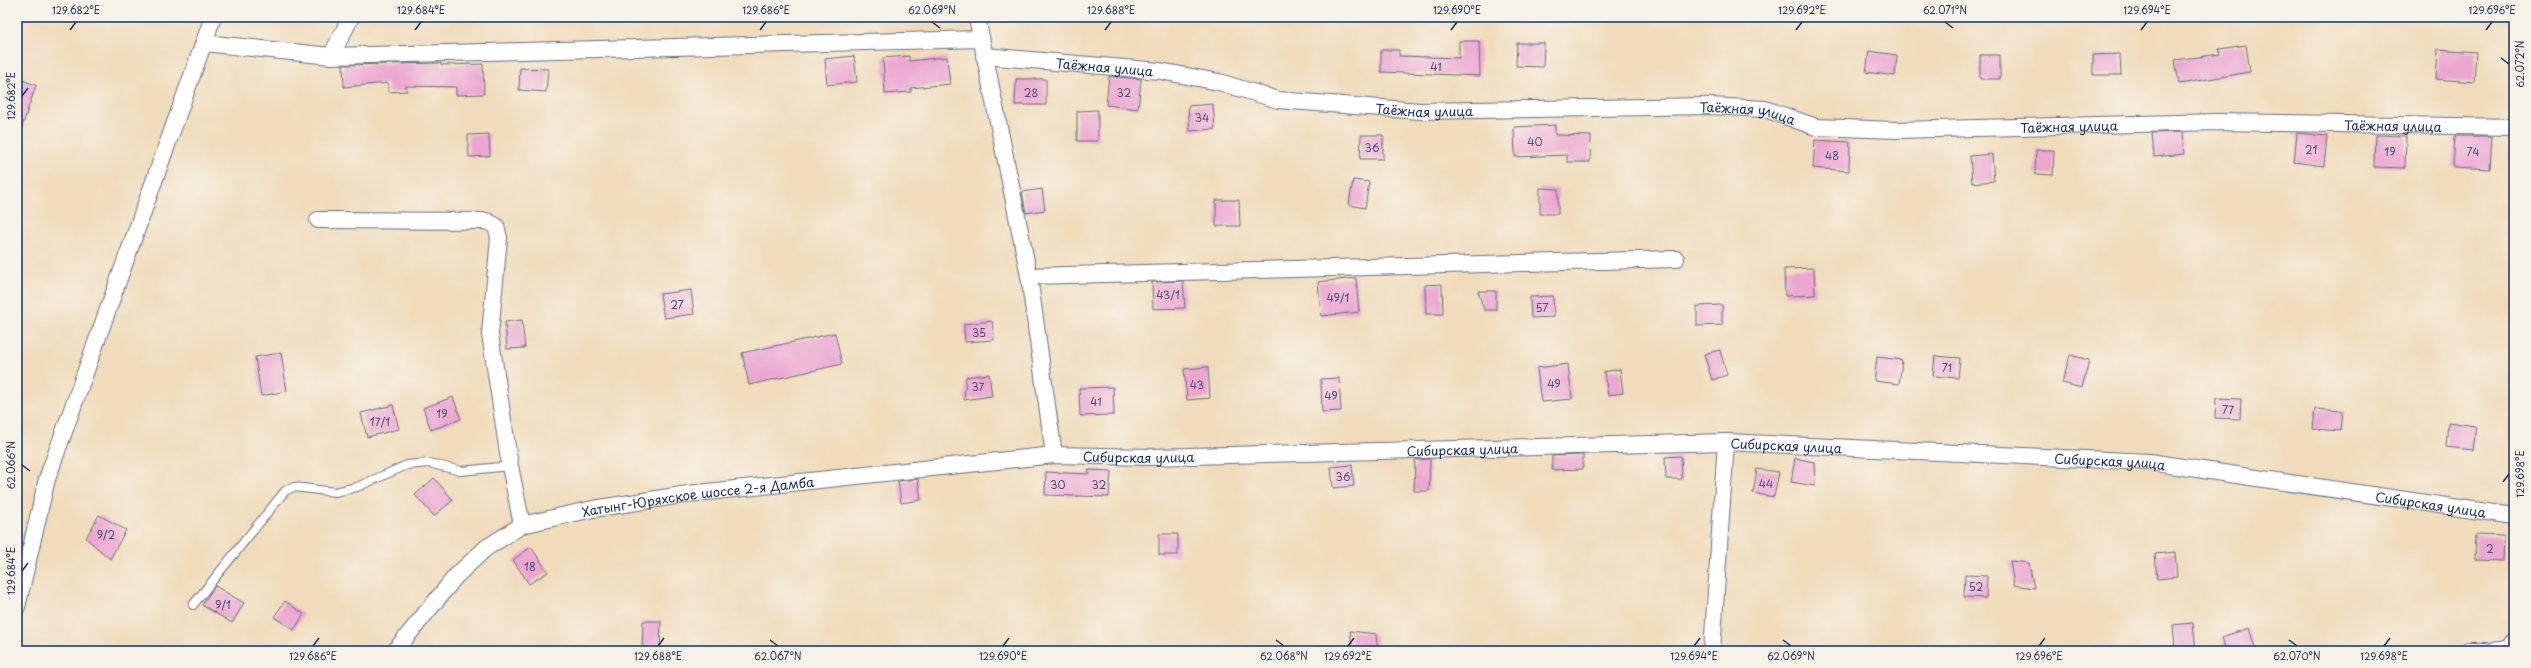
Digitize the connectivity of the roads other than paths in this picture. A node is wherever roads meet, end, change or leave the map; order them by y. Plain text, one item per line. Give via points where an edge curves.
1 (213, 17) edge
2 (351, 17) edge
3 (977, 17) edge
4 (981, 39) junction
5 (204, 43) junction
6 (331, 56) junction
7 (984, 56) junction
8 (2514, 127) edge
9 (318, 220) dead end
10 (1676, 259) dead end
11 (1029, 276) junction
12 (1726, 442) junction
13 (1054, 455) junction
14 (510, 466) junction
15 (2514, 516) edge
16 (522, 525) junction
17 (193, 605) dead end
18 (17, 607) edge
19 (2514, 639) edge
20 (396, 651) edge
21 (1712, 651) edge
22 (2468, 651) edge
23 (2486, 651) edge
24 (2494, 651) edge

1 - 5 street
2 - 6 street
3 - 4 street
4 - 6 street
4 - 7 street
5 - 6 street
5 - 18 street via 47,479
7 - 8 street, Таёжная улица via 1160,70 1219,82 1278,100 1420,111 1708,106 1764,109 1816,127 1896,130 2218,122
7 - 11 street
9 - 14 street via 486,221 496,226 499,238 490,334
10 - 11 street
11 - 13 street
12 - 13 street, Сибирская улица via 1151,457
12 - 15 street, Сибирская улица via 2149,462
12 - 21 street
13 - 16 street, Хатынг-Юряхское шоссе 2-я Дамба via 688,494 593,509
14 - 16 street
14 - 17 lane via 461,471 429,463 407,465 350,489 335,492 294,487 285,491
16 - 20 street, Хатынг-Юряхское шоссе 2-я Дамба via 486,548 456,576
19 - 24 street via 2507,649
22 - 23 street

